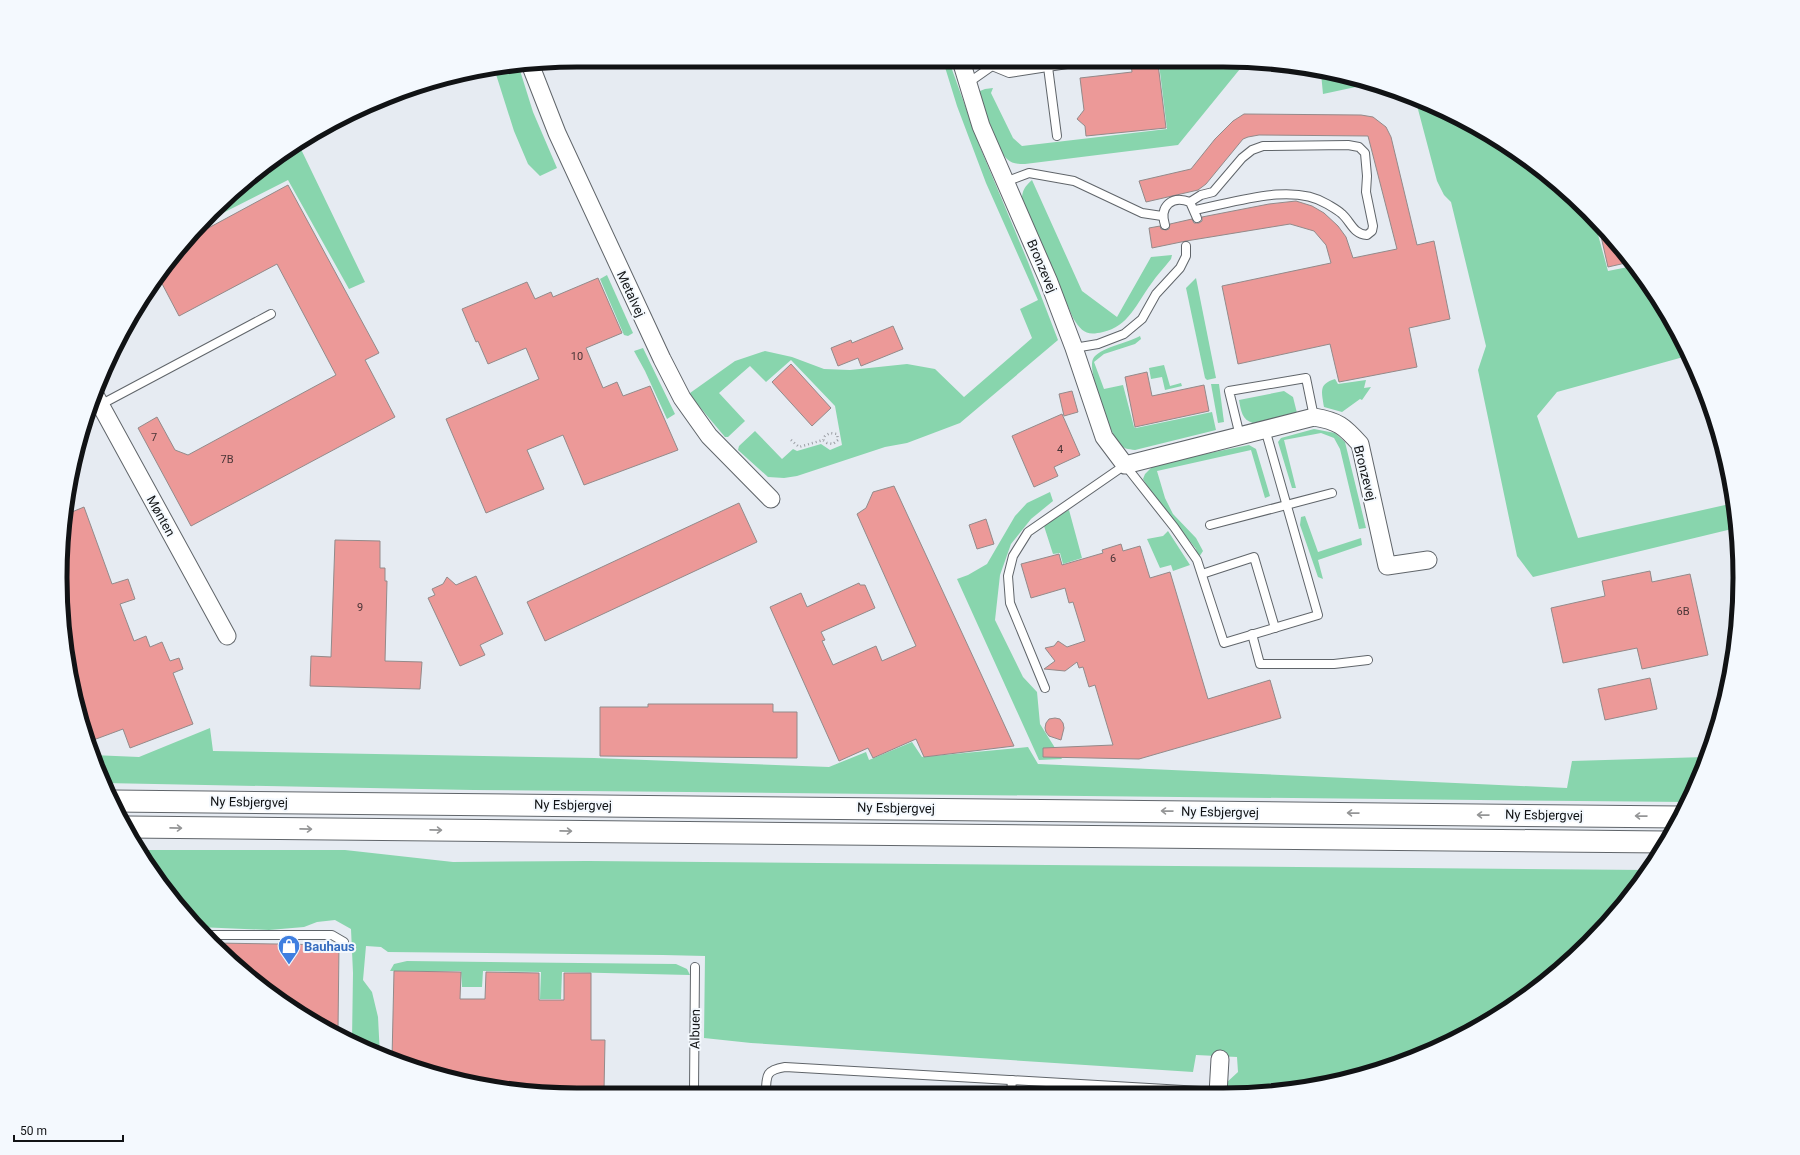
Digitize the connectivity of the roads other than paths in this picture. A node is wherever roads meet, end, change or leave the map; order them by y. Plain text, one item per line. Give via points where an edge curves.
1 (963, 67) edge
2 (990, 67) edge
3 (997, 67) edge
4 (1048, 67) joint
5 (532, 69) edge
6 (968, 83) junction
7 (1057, 136) dead end
8 (1005, 182) junction
9 (1190, 202) junction
10 (1162, 216) junction
11 (1165, 225) dead end
12 (1186, 246) dead end
13 (271, 314) dead end
14 (1074, 348) junction
15 (100, 399) edge
16 (98, 402) edge
17 (1314, 417) junction
18 (1265, 429) junction
19 (1240, 436) junction
20 (1125, 465) junction
21 (1332, 493) dead end
22 (771, 499) dead end
23 (1286, 504) junction
24 (1210, 525) dead end
25 (1428, 560) dead end
26 (1202, 574) junction
27 (1275, 628) junction
28 (1252, 634) junction
29 (227, 636) dead end
30 (1368, 660) dead end
31 (1045, 688) dead end
32 (119, 801) edge
33 (1673, 817) edge
34 (132, 827) edge
35 (1659, 842) edge
36 (214, 935) edge
37 (344, 942) dead end
38 (695, 967) dead end
39 (1220, 1059) dead end
40 (1012, 1080) junction
41 (694, 1088) edge
42 (766, 1088) edge
43 (1011, 1088) edge
44 (1139, 1088) edge
45 (1218, 1088) edge

1 - 6 street, Bronzevej
2 - 6 lane
3 - 4 lane via 1009,73
4 - 7 lane
5 - 22 street, Metalvej via 557,134 682,398 709,436
6 - 8 street, Bronzevej via 981,126
8 - 10 lane via 1029,174 1074,181 1142,213
8 - 14 street, Bronzevej via 1049,282
9 - 9 lane via 1213,192 1242,158 1262,146 1348,145 1359,147 1365,153 1366,192 1373,226 1367,235 1361,235 1352,228 1343,215 1326,203 1306,195 1290,193 1268,196 1196,214
9 - 10 lane via 1171,202 1164,208
10 - 11 lane
12 - 14 lane via 1186,256 1180,268 1156,294 1142,319 1124,334 1098,344
13 - 15 lane
14 - 20 street, Bronzevej via 1104,437
16 - 29 street, Mønten
17 - 18 street, Bronzevej
17 - 19 lane via 1306,378 1229,391
17 - 25 street, Bronzevej via 1332,420 1348,430 1360,444 1387,566
18 - 19 street, Bronzevej
18 - 23 lane
19 - 20 street, Bronzevej
20 - 26 lane, Bronzevej via 1197,560
20 - 31 lane via 1028,532 1013,556 1008,576 1010,603
21 - 23 lane
23 - 24 lane
23 - 27 lane via 1318,615
26 - 27 lane via 1254,557
26 - 28 lane, Bronzevej via 1224,643
27 - 28 lane
28 - 30 lane via 1260,664 1334,664
33 -> 32 street, Ny Esbjergvej
34 -> 35 street, Ny Esbjergvej
36 - 37 lane via 332,935
38 - 41 lane, Albuen
39 - 45 street
40 - 42 lane via 785,1067 774,1069 766,1077
40 - 43 lane
40 - 44 lane

